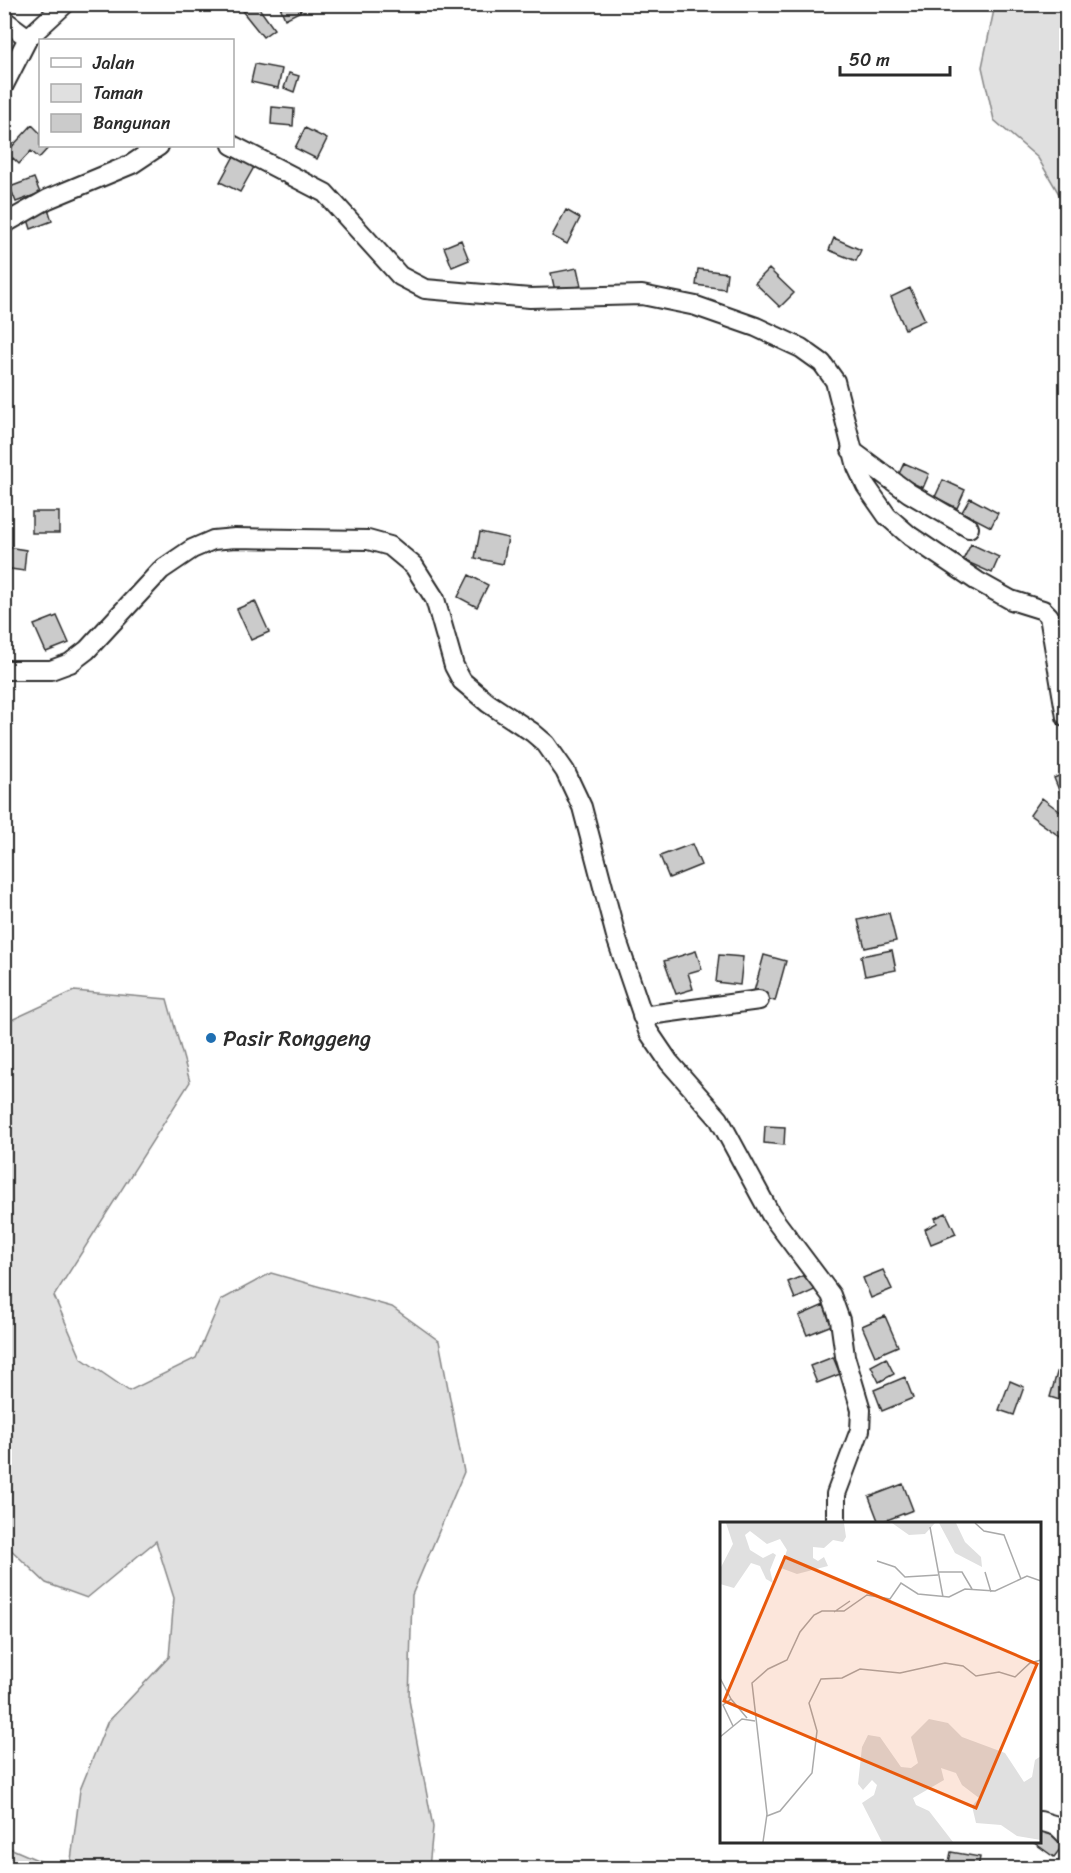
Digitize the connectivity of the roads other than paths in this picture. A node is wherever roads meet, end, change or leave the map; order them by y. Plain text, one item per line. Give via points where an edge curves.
1 (65, 4) edge
2 (4, 20) edge
3 (28, 38) junction
4 (4, 85) edge
5 (234, 146) edge
6 (158, 147) edge
7 (4, 224) edge
8 (851, 450) junction
9 (969, 528) dead end
10 (4, 670) edge
11 (1066, 717) edge
12 (759, 1000) dead end
13 (642, 1016) junction
14 (836, 1522) edge
15 (1041, 1821) edge
16 (1066, 1835) edge

1 - 3 street
2 - 3 street
3 - 4 street
5 - 8 street via 325,194 392,268 405,280 425,289 530,298 642,295 696,306 783,338 814,357 833,376
6 - 7 street via 132,164 48,199
8 - 9 street via 909,493
8 - 11 street via 877,504 910,536 997,593 1049,615
10 - 13 street via 51,669 70,663 87,650 161,570 213,540 361,539 390,546 414,566 431,590 462,681 546,744 576,790
12 - 13 street
13 - 14 street via 657,1047 719,1119 771,1215 823,1282 836,1306 861,1420 838,1483
15 - 16 street via 1058,1826

